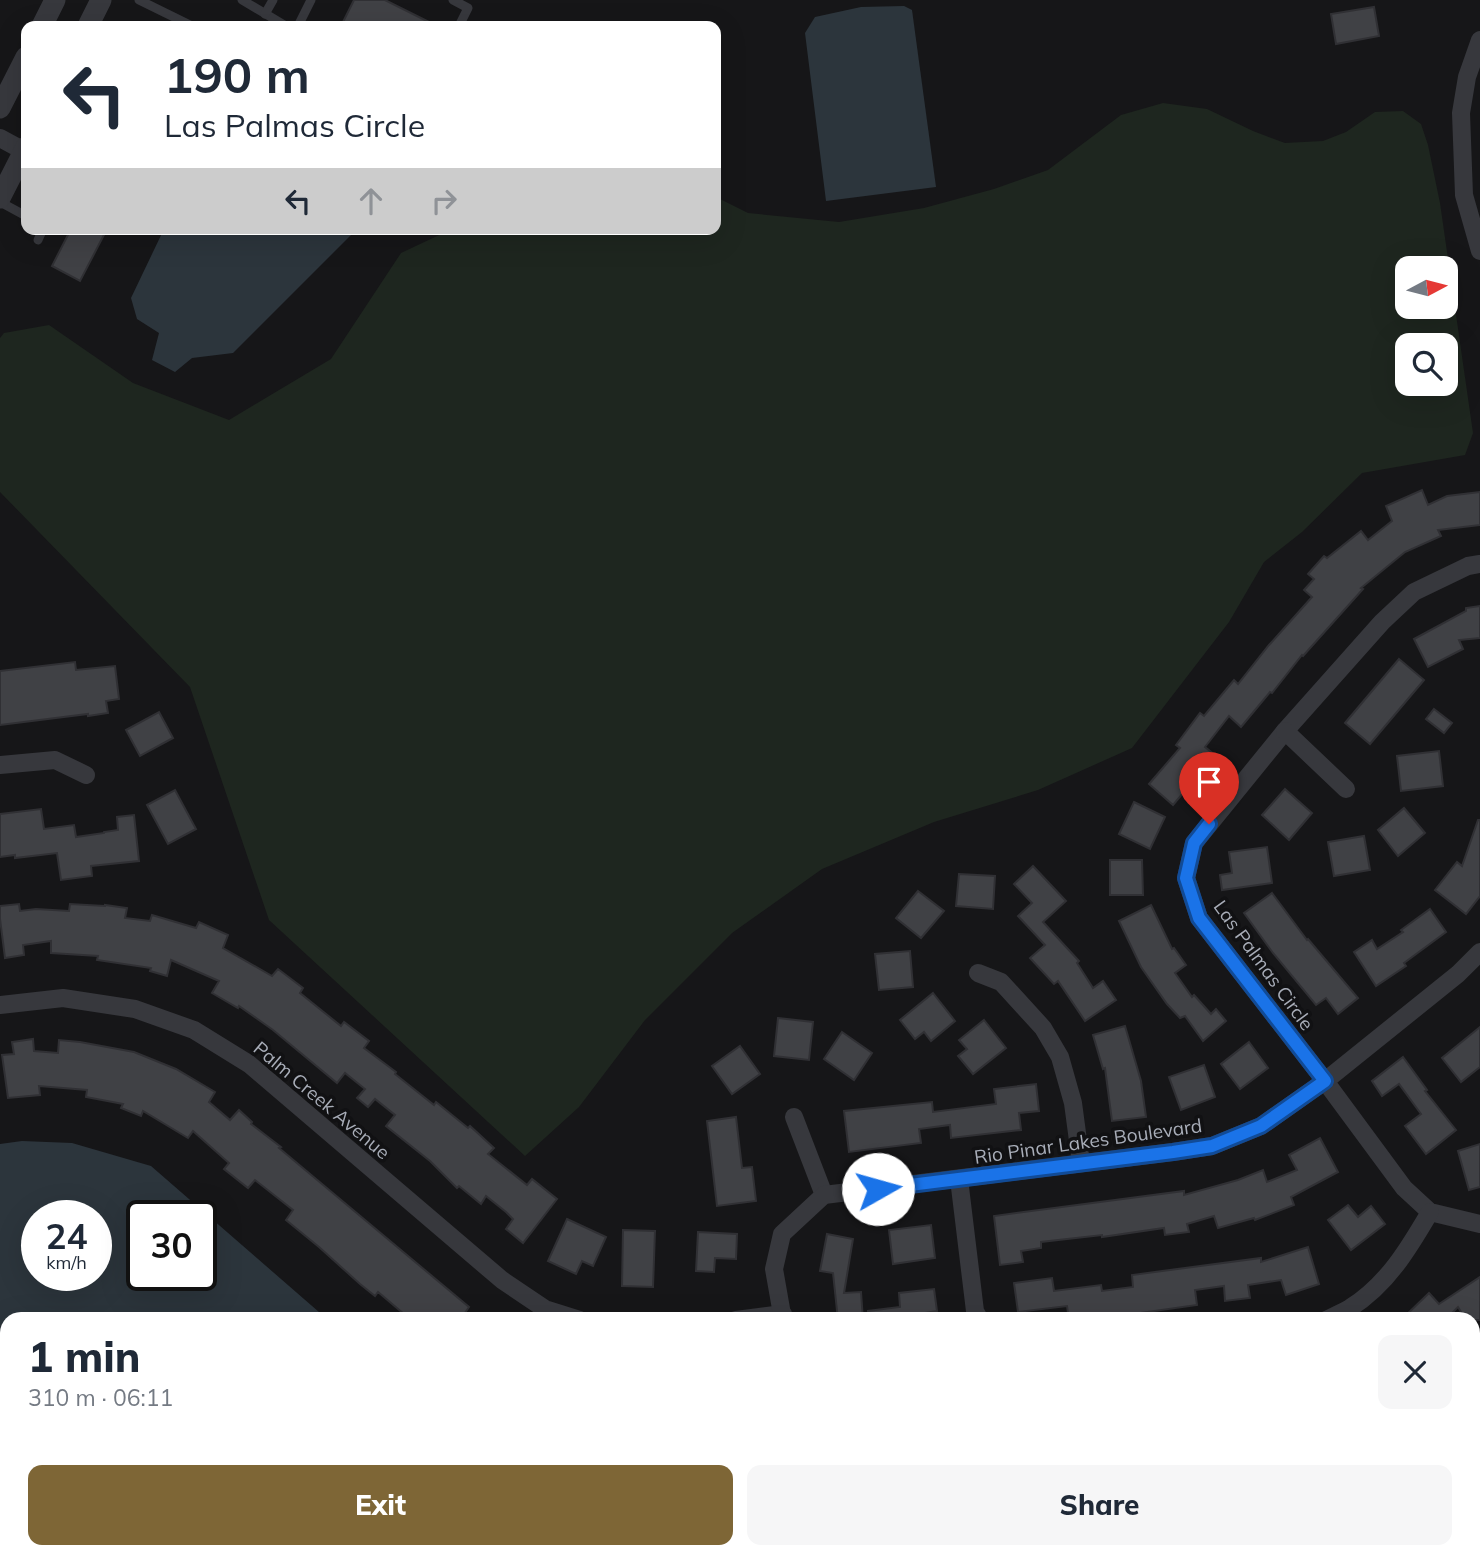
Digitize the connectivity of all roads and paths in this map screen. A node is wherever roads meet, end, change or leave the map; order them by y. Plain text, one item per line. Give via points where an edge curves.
1 (55, 0) edge
2 (102, 0) edge
3 (139, 0) edge
4 (242, 0) edge
5 (273, 0) edge
6 (312, 0) edge
7 (453, 0) edge
8 (265, 14) junction
9 (44, 21) edge
10 (91, 21) edge
11 (182, 21) edge
12 (277, 21) edge
13 (301, 21) edge
14 (462, 21) edge
15 (1480, 40) edge
16 (21, 67) edge
17 (0, 108) edge
18 (0, 138) edge
19 (21, 147) edge
20 (21, 157) edge
21 (0, 200) edge
22 (21, 213) edge
23 (40, 235) edge
24 (38, 240) dead end
25 (1480, 242) edge
26 (1480, 564) edge
27 (1285, 731) junction
28 (0, 765) edge
29 (86, 775) dead end
30 (1346, 789) dead end
31 (1480, 953) edge
32 (978, 973) dead end
33 (0, 1005) edge
34 (1325, 1081) junction
35 (794, 1116) dead end
36 (1082, 1163) junction
37 (959, 1179) junction
38 (824, 1195) junction
39 (1430, 1212) junction
40 (1480, 1224) edge
41 (552, 1312) edge
42 (782, 1312) edge
43 (976, 1312) edge
44 (1342, 1312) edge

1 - 9 street
2 - 10 street
3 - 11 lane
4 - 8 lane
5 - 8 lane
6 - 13 lane
7 - 14 lane via 468,8
8 - 12 lane
15 - 25 street via 1461,113 1464,195
16 - 17 street
18 - 19 street
20 - 21 street
21 - 22 lane
23 - 24 lane
26 - 27 street, Las Palmas Circle via 1414,592
27 - 30 street
27 - 34 street, Las Palmas Circle via 1194,843 1186,878 1199,918
28 - 29 street via 55,760
31 - 34 street, Rio Pinar Lakes Boulevard
32 - 36 street via 1001,982 1043,1028 1060,1057
33 - 41 street, Palm Creek Avenue via 63,998 135,1009 194,1031 249,1064 502,1280
34 - 36 street, Rio Pinar Lakes Boulevard via 1261,1126 1212,1146
34 - 39 street, Las Palmas Circle via 1404,1188
35 - 38 street
36 - 37 street, Rio Pinar Lakes Boulevard
37 - 38 street, Rio Pinar Lakes Boulevard
37 - 43 street
38 - 42 street via 782,1234 774,1269
39 - 40 street, Las Palmas Circle
39 - 44 street via 1406,1254 1377,1288

